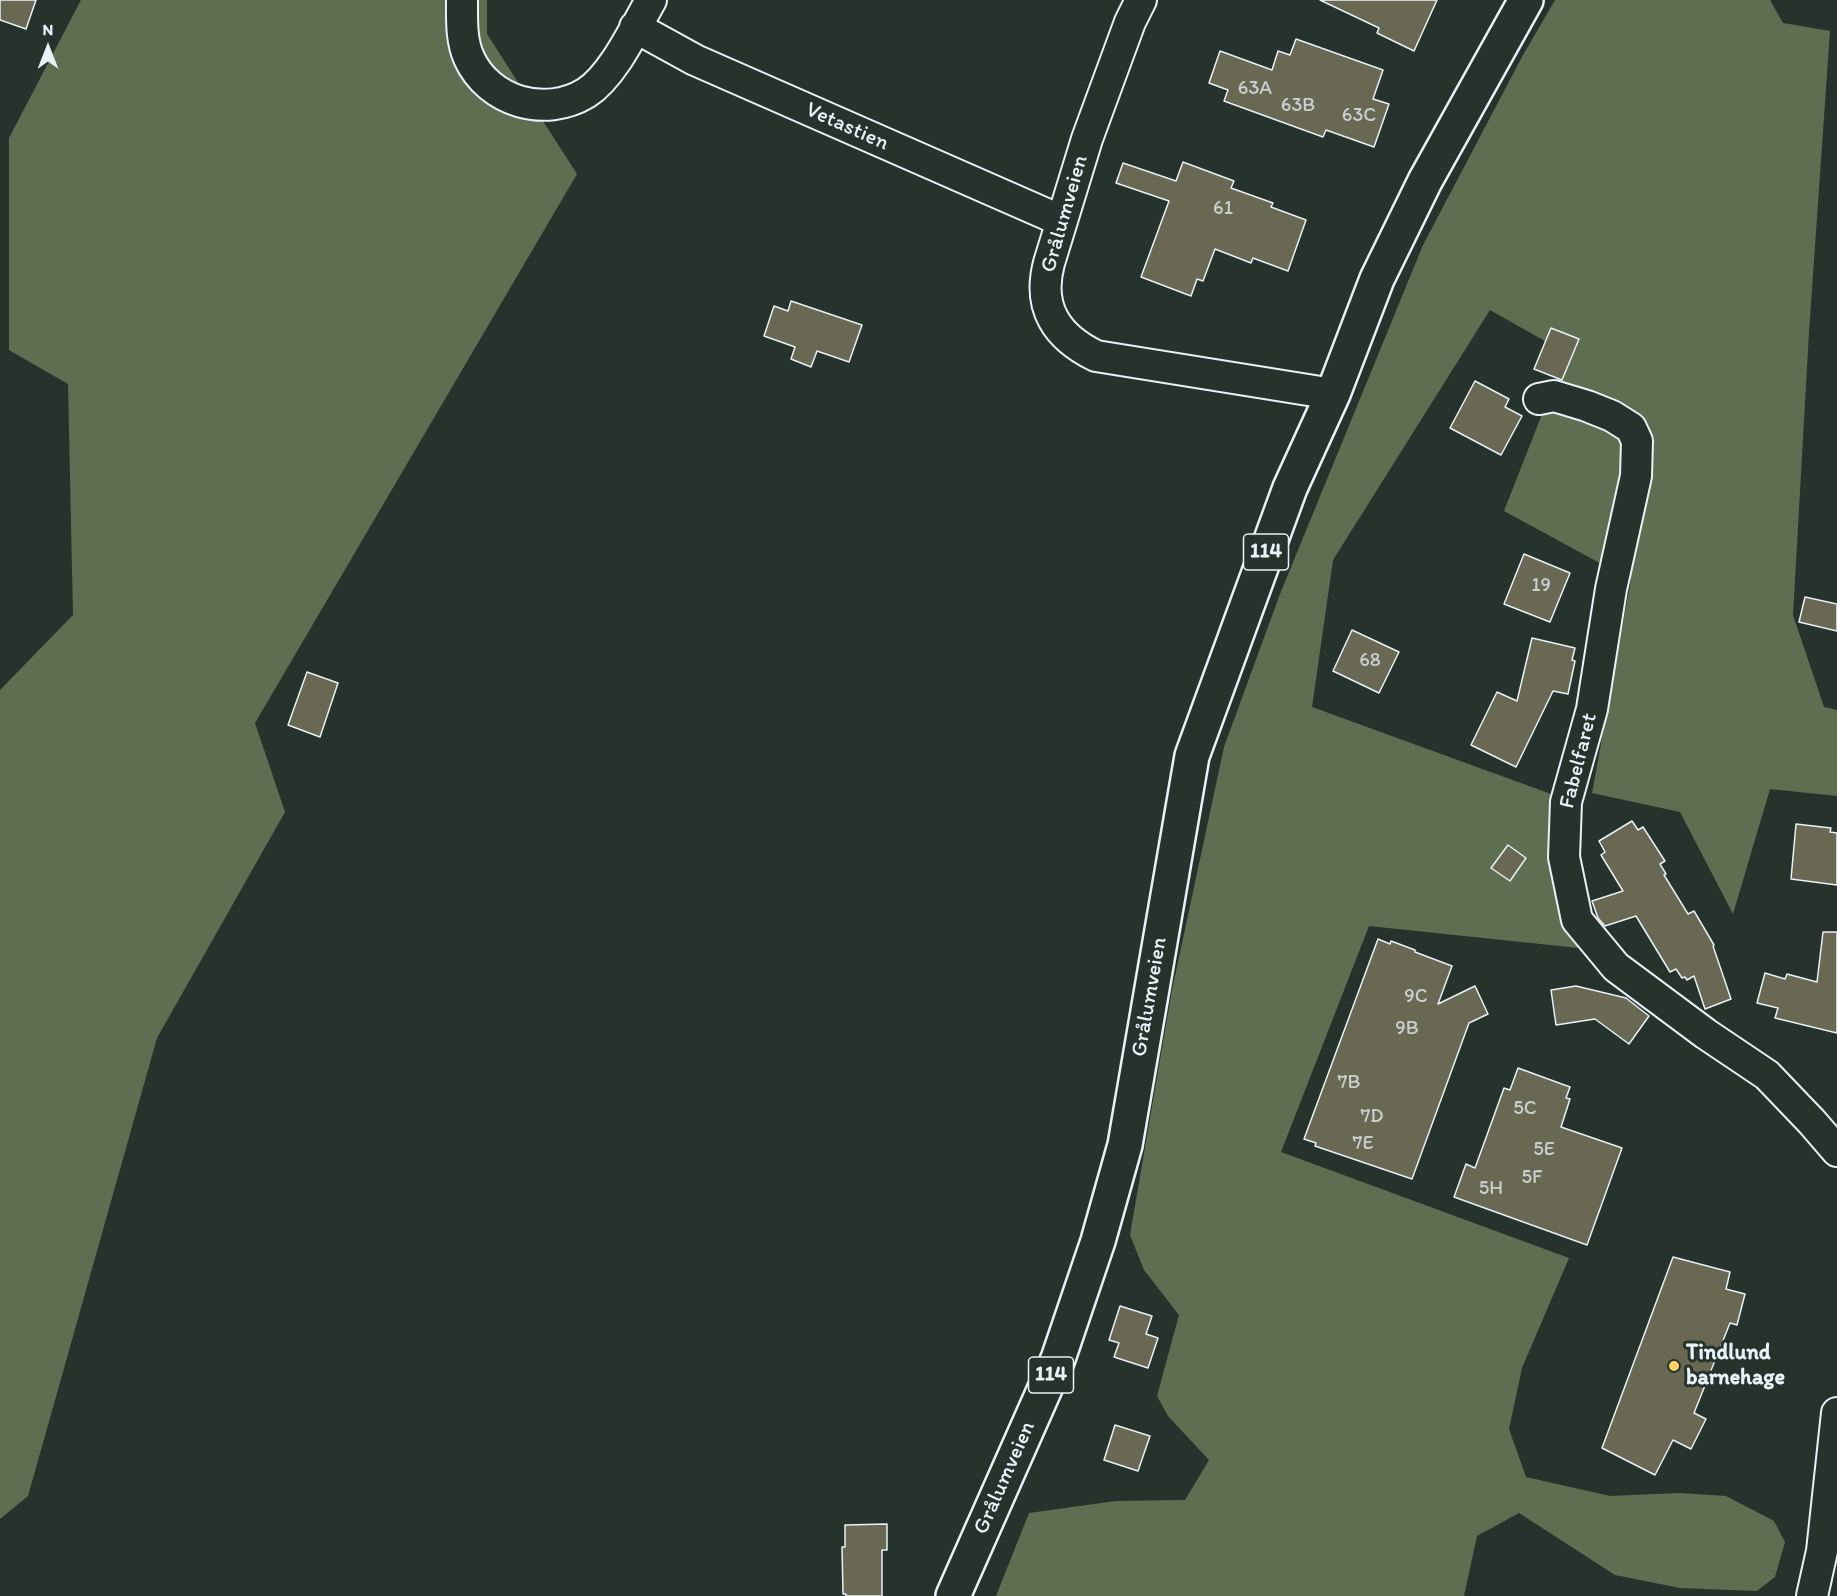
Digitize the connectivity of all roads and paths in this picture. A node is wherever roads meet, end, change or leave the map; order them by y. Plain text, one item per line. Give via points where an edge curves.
1 (462, 0) edge
2 (651, 0) edge
3 (1141, 0) edge
4 (1526, 0) edge
5 (635, 27) junction
6 (1062, 221) junction
7 (1333, 394) junction
8 (1539, 399) dead end
9 (1837, 1151) edge
10 (1837, 1413) edge
11 (953, 1596) edge
12 (1812, 1596) edge

1 - 5 street via 464,44 470,60 495,90 531,104 551,105 585,93 610,70
2 - 5 street
3 - 6 street, Grålumveien via 1087,139
4 - 7 main road, Grålumveien / 114 via 1425,181 1377,279
5 - 6 street, Vetastien via 695,60
6 - 7 street, Grålumveien via 1045,279 1046,296 1052,319 1077,347 1096,356
7 - 11 main road, Grålumveien / 114 via 1290,488 1192,756 1125,1145 1098,1241 1058,1359
8 - 9 street, Fabelfaret via 1554,396 1612,416 1631,428 1637,441 1636,476 1611,589 1593,709 1566,802 1564,857 1577,920 1616,967 1767,1075
10 - 12 street via 1822,1551

